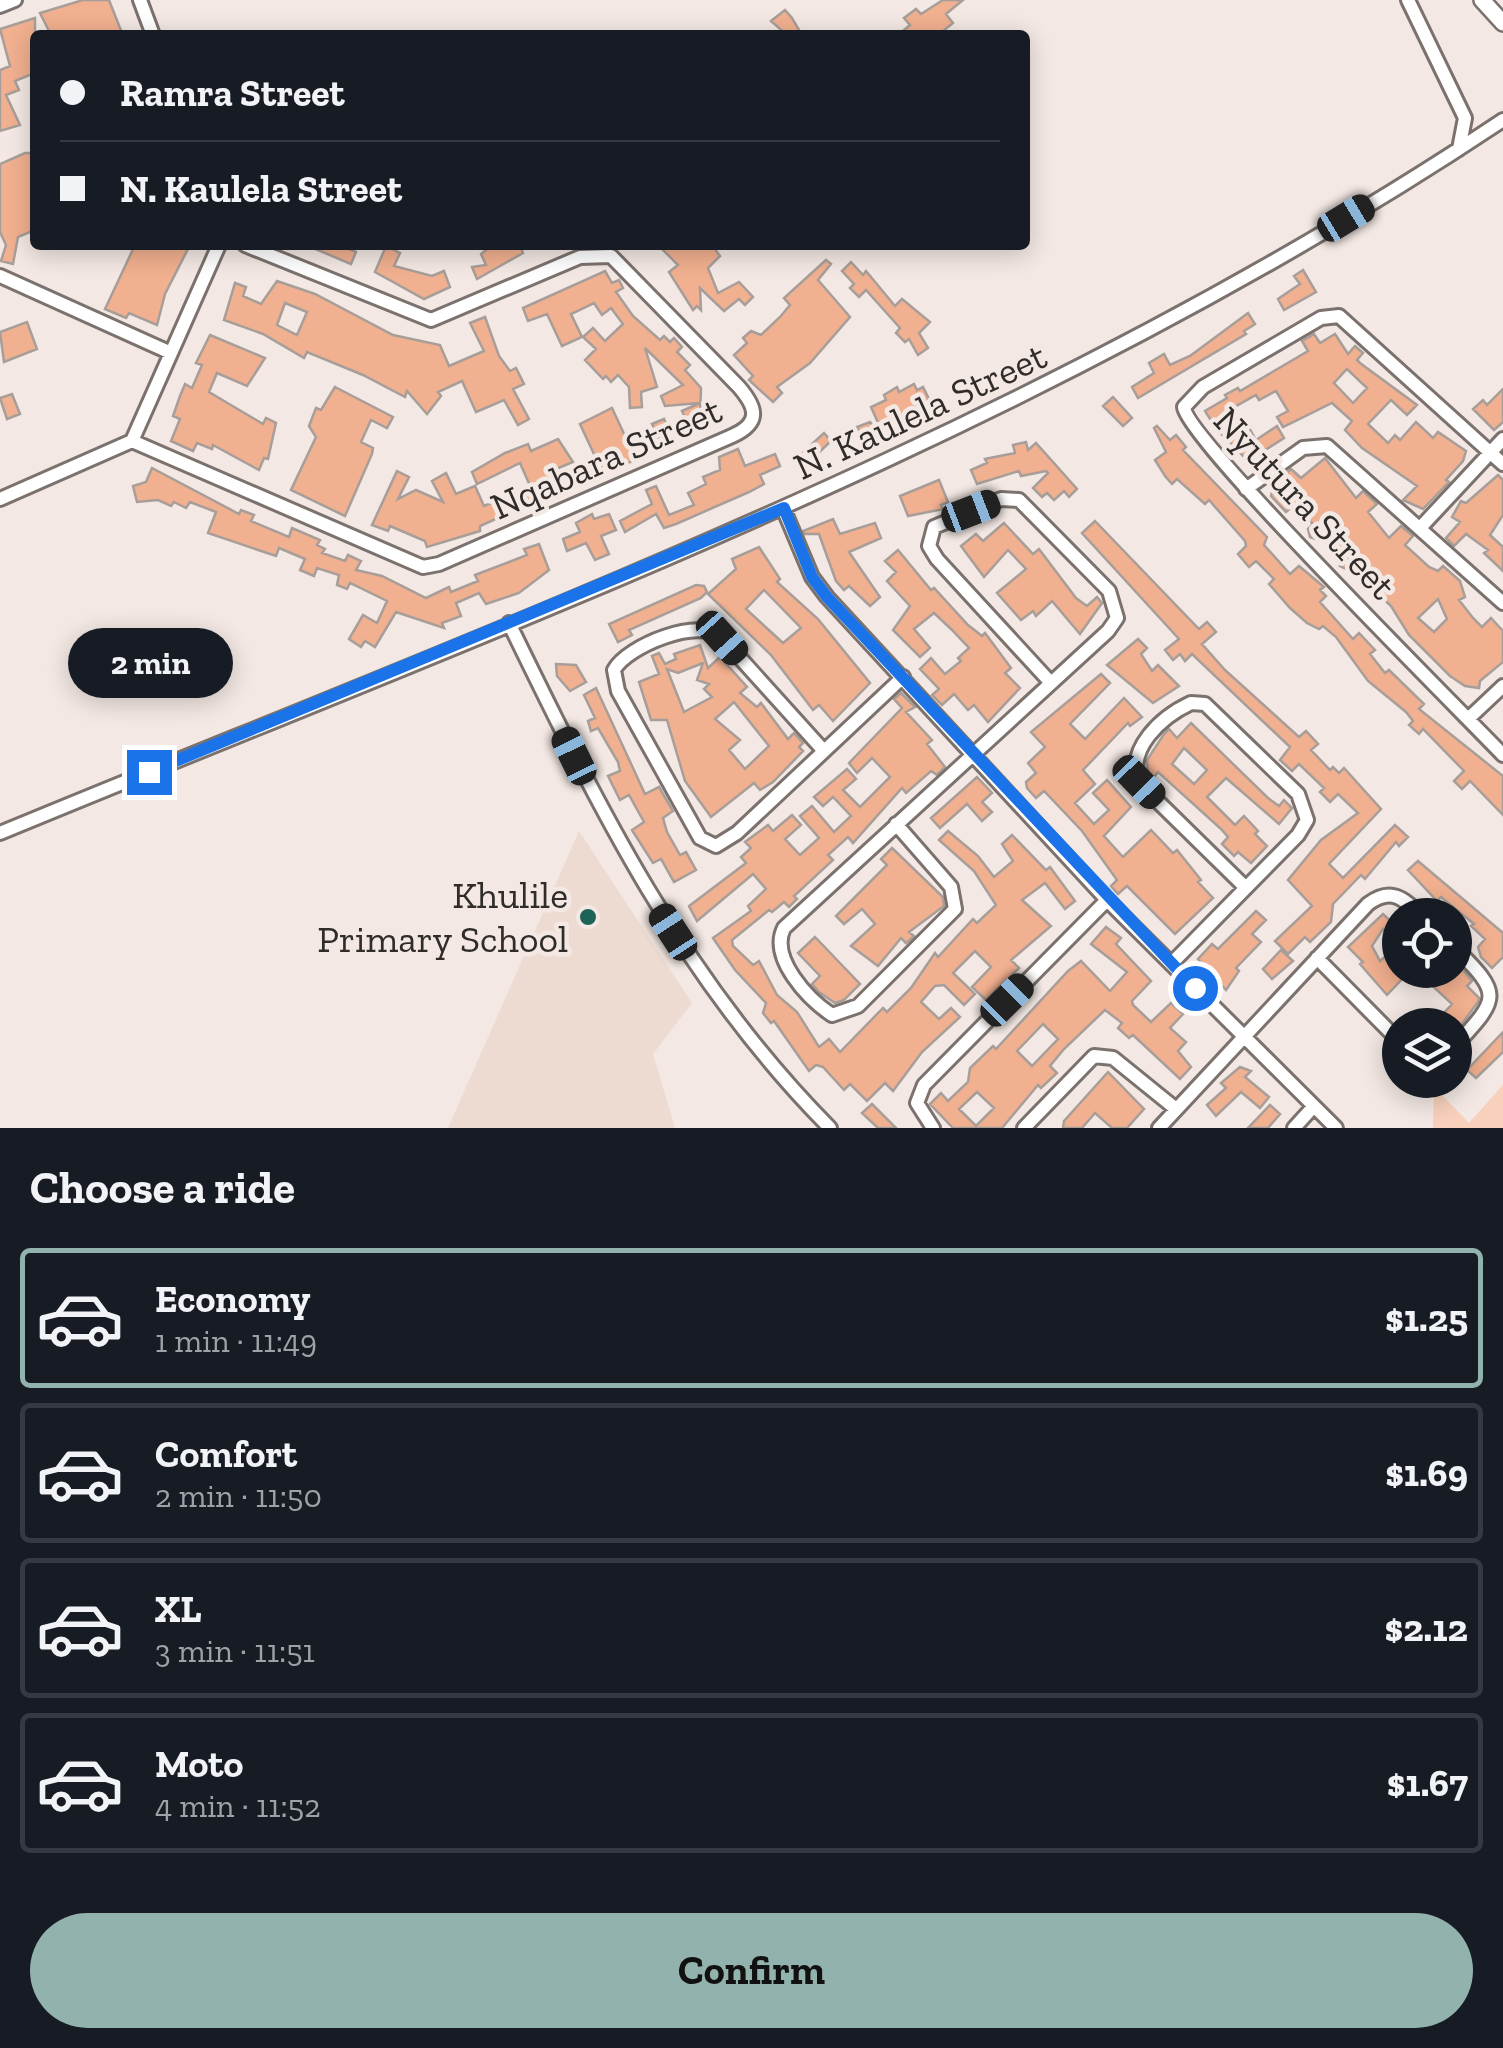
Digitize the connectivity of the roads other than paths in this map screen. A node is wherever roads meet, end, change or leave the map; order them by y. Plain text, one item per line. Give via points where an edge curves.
1 (15, 0) edge
2 (140, 0) edge
3 (1408, 0) edge
4 (1482, 0) edge
5 (0, 6) edge
6 (1503, 23) edge
7 (151, 30) edge
8 (1503, 120) edge
9 (1459, 149) junction
10 (217, 250) edge
11 (258, 250) edge
12 (0, 276) edge
13 (172, 353) junction
14 (1503, 439) edge
15 (132, 441) junction
16 (1490, 454) junction
17 (1503, 464) edge
18 (1246, 489) junction
19 (0, 500) edge
20 (784, 508) junction
21 (1420, 528) junction
22 (1503, 602) edge
23 (509, 624) junction
24 (903, 677) junction
25 (1052, 682) junction
26 (1503, 686) edge
27 (1468, 719) junction
28 (823, 750) junction
29 (973, 755) junction
30 (1503, 755) edge
31 (896, 824) junction
32 (0, 834) edge
33 (1244, 888) junction
34 (1404, 898) edge
35 (1107, 900) junction
36 (1317, 958) junction
37 (1171, 964) junction
38 (1472, 964) edge
39 (1382, 1024) edge
40 (1472, 1027) edge
41 (1244, 1036) junction
42 (1314, 1106) junction
43 (1176, 1109) junction
44 (830, 1128) edge
45 (934, 1128) edge
46 (1024, 1128) edge
47 (1159, 1128) edge
48 (1294, 1128) edge
49 (1336, 1128) edge

1 - 5 street
2 - 7 street
3 - 9 street via 1466,118
4 - 6 street
8 - 9 street, N. Kaulela Street
9 - 20 street, N. Kaulela Street via 1245,280 1091,362
10 - 13 street
11 - 15 street, Nqabara Street via 431,320 580,256 611,256 738,386 755,418 732,436 423,567
12 - 13 street
13 - 15 street
14 - 16 street
15 - 19 street
16 - 17 street, Nyutura Street
16 - 18 street, Nyutura Street via 1354,326 1332,315 1186,401 1190,424
16 - 21 street
18 - 21 street via 1303,448 1327,446
18 - 27 street, Nyutura Street
20 - 23 street, N. Kaulela Street
20 - 24 street via 812,577
21 - 22 street
23 - 32 street, N. Kaulela Street
23 - 44 street via 606,823 657,908 705,980
24 - 28 street
24 - 29 street
25 - 25 street via 1114,624 1109,590 1019,500 1002,499 934,527 932,552
25 - 29 street
26 - 27 street
27 - 30 street, Nyutura Street
28 - 28 street via 709,629 686,630 625,656 614,670 618,691 709,844 737,832
29 - 31 street
29 - 35 street
31 - 31 street via 951,887 955,909 858,1006 832,1015 783,962 779,938
33 - 33 street via 1298,835 1307,820 1305,804 1212,710 1191,703 1141,746 1134,770
33 - 37 street
34 - 36 street via 1378,897
35 - 37 street
35 - 45 street via 924,1085 918,1103
36 - 39 street
36 - 41 street
37 - 41 street
38 - 40 street via 1493,995
41 - 42 street
41 - 43 street
42 - 48 street
42 - 49 street
43 - 46 street via 1112,1058 1094,1056
43 - 47 street

